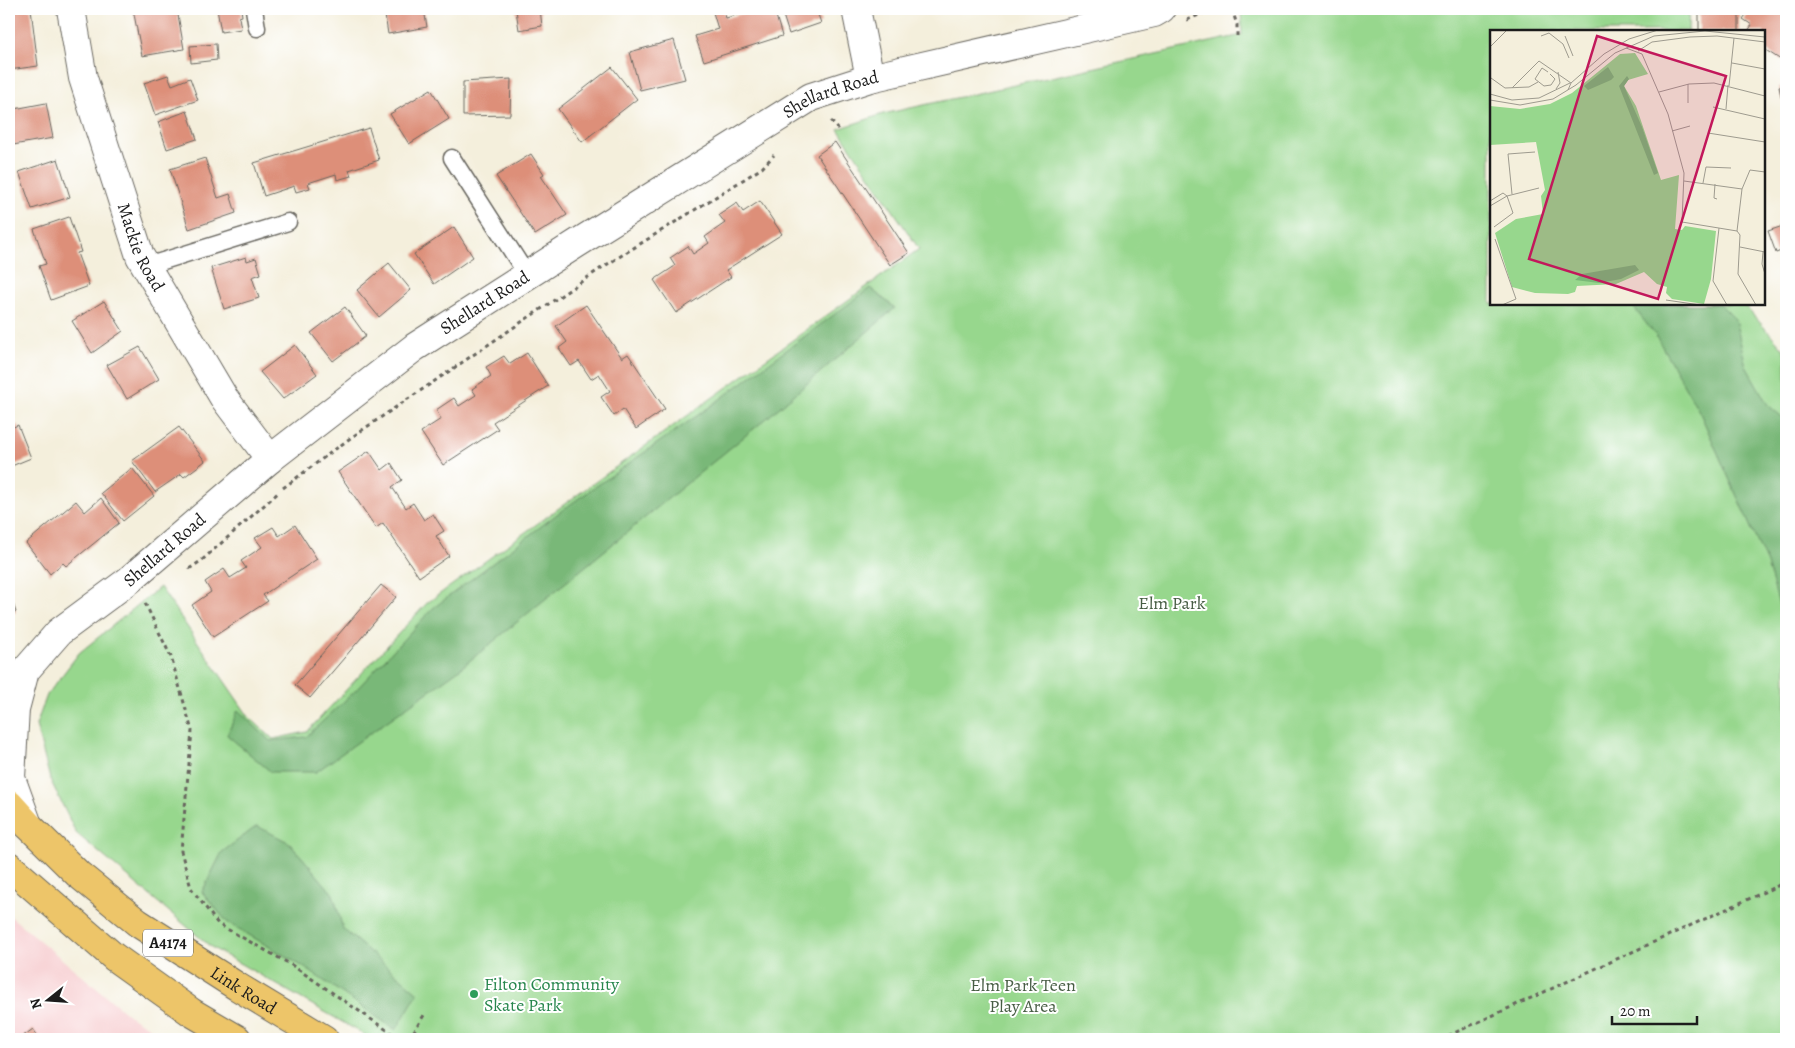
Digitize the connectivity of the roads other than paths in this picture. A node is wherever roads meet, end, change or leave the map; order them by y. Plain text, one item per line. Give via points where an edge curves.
1 (71, 9) edge
2 (254, 9) edge
3 (856, 9) edge
4 (1172, 15) edge
5 (257, 28) dead end
6 (870, 78) junction
7 (452, 158) dead end
8 (288, 222) dead end
9 (147, 266) junction
10 (527, 275) junction
11 (270, 459) junction
12 (12, 707) edge
13 (9, 804) edge
14 (28, 825) junction
15 (9, 866) edge
16 (237, 1039) edge
17 (324, 1039) edge

1 - 9 street, Mackie Road via 83,78 140,256
2 - 5 lane
3 - 6 street
4 - 6 street, Shellard Road via 1154,13
6 - 10 street, Shellard Road via 810,98
7 - 10 lane
8 - 9 lane
9 - 11 street, Mackie Road via 224,398
10 - 11 street, Shellard Road via 415,347
11 - 12 street, Shellard Road via 128,581 60,632 25,671
12 - 14 street, Shellard Road via 11,778
13 - 14 main road, A4174
14 - 17 main road, Link Road / A4174 via 78,874 138,923
15 - 16 main road, A4174 via 114,957 191,1012

